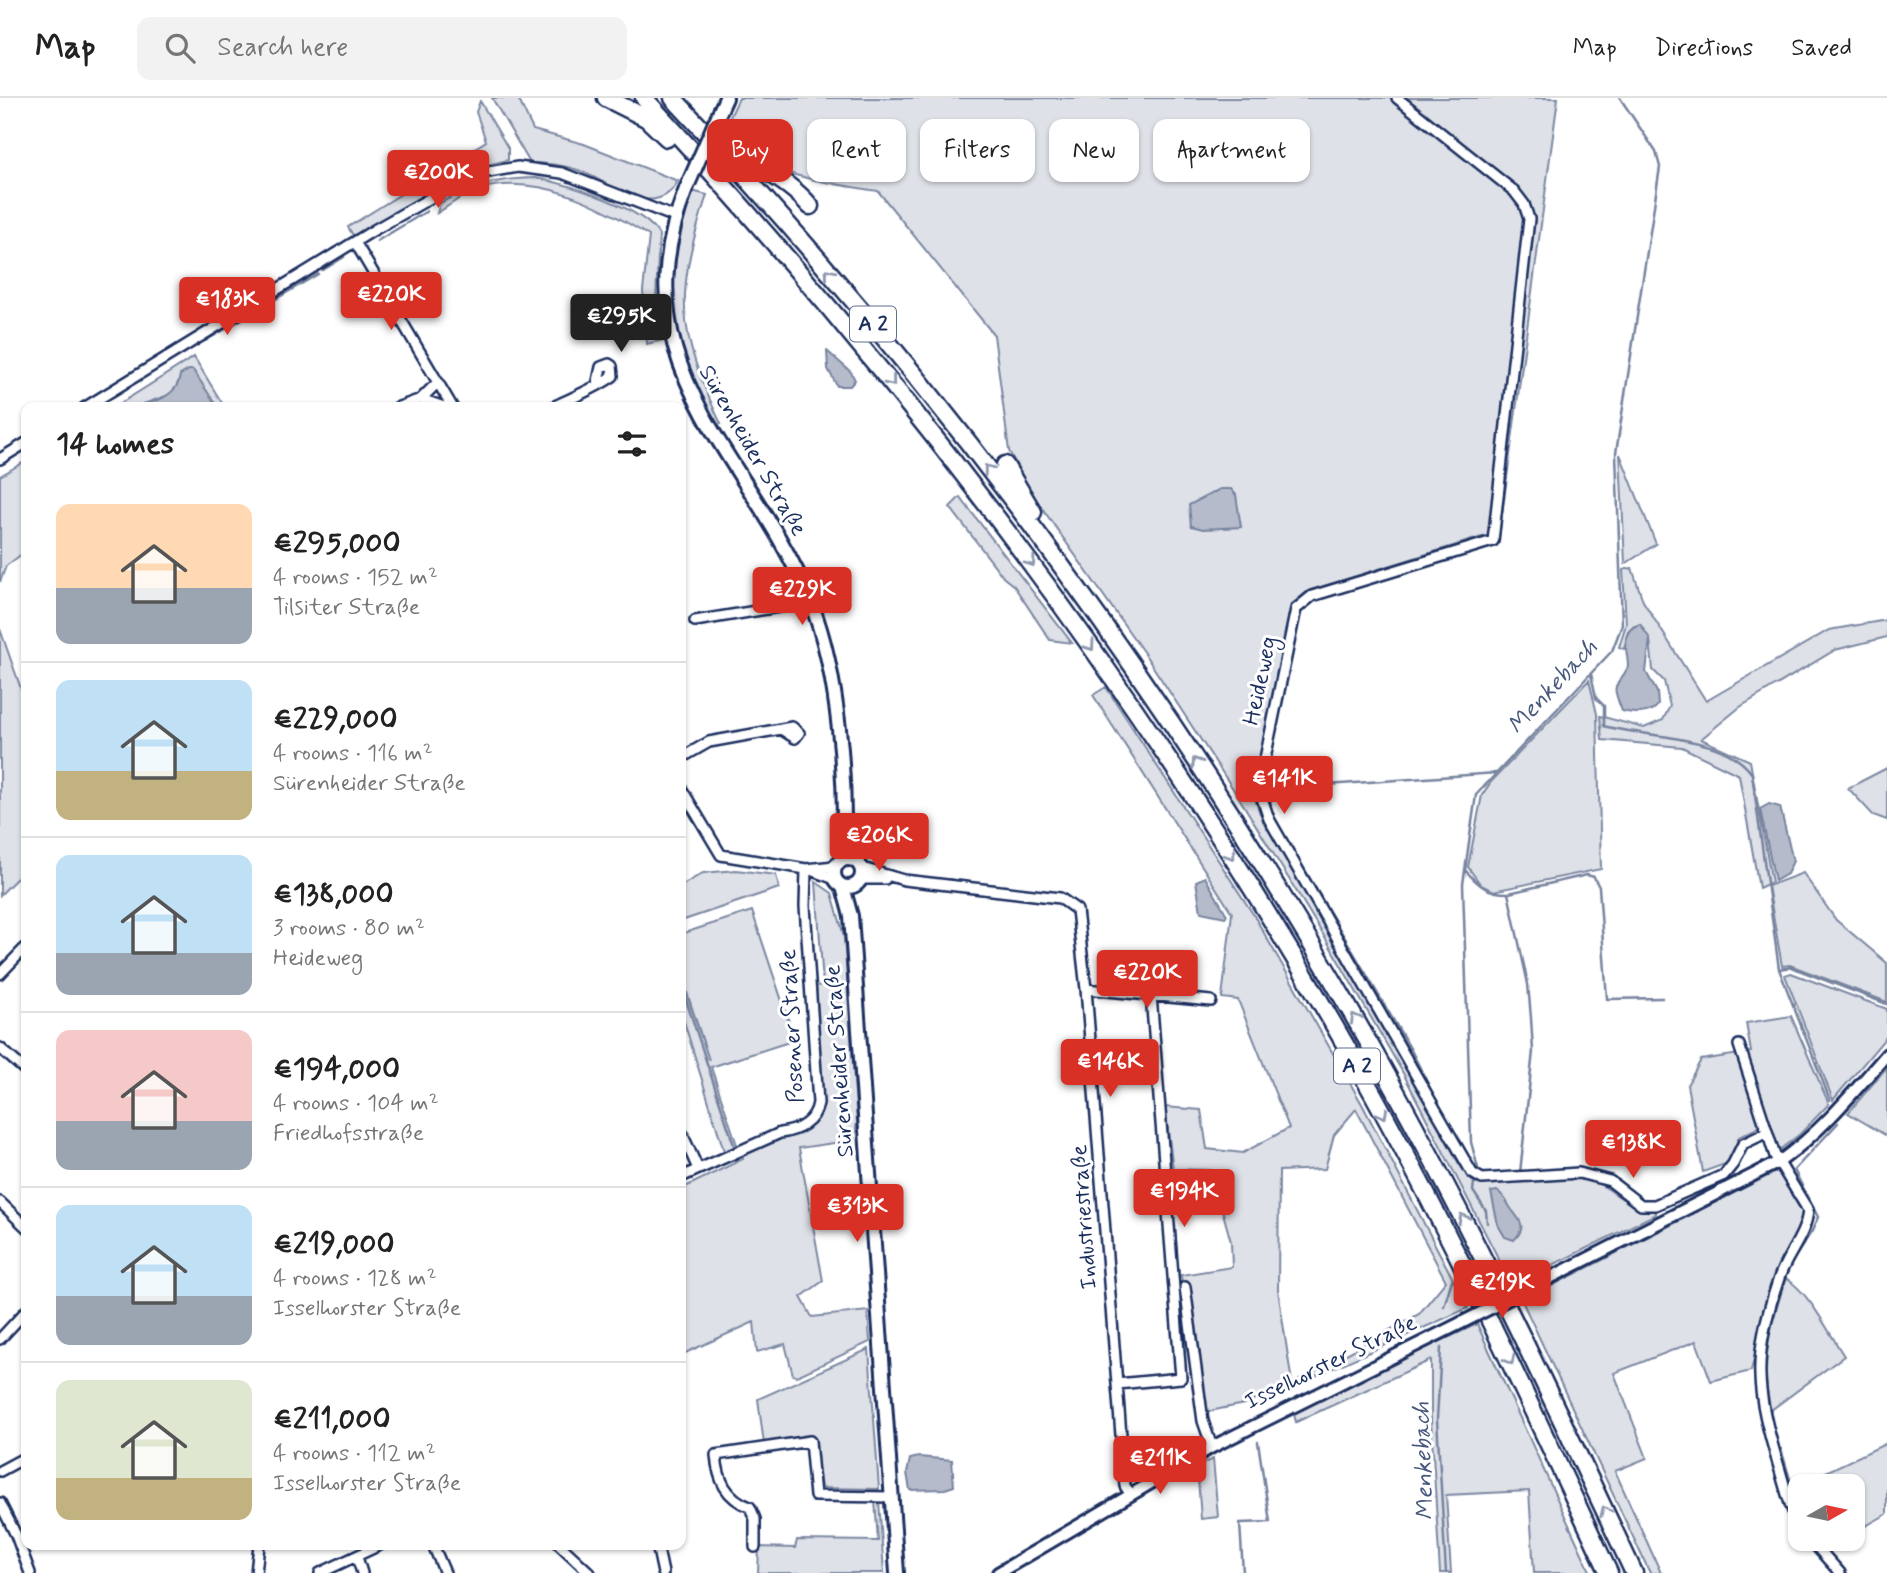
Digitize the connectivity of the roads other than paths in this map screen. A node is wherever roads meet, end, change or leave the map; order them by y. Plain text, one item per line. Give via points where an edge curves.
1 (606, 98) edge
2 (644, 98) edge
3 (673, 98) edge
4 (1397, 98) edge
5 (724, 104) edge
6 (690, 116) junction
7 (724, 185) junction
8 (810, 206) dead end
9 (675, 216) junction
10 (355, 242) junction
11 (438, 382) junction
12 (597, 386) dead end
13 (421, 400) junction
14 (94, 402) edge
15 (415, 402) edge
16 (429, 402) edge
17 (448, 402) edge
18 (564, 402) edge
19 (21, 448) edge
20 (0, 459) edge
21 (1005, 465) dead end
22 (1044, 543) junction
23 (810, 602) junction
24 (695, 621) dead end
25 (781, 729) dead end
26 (686, 755) edge
27 (686, 796) edge
28 (807, 869) junction
29 (848, 873) junction
30 (21, 952) edge
31 (0, 974) edge
32 (1086, 989) junction
33 (1151, 995) junction
34 (1211, 1001) dead end
35 (1738, 1045) dead end
36 (0, 1048) edge
37 (1887, 1054) edge
38 (21, 1067) edge
39 (1766, 1133) junction
40 (686, 1142) edge
41 (1779, 1161) junction
42 (698, 1170) junction
43 (686, 1175) edge
44 (0, 1202) edge
45 (21, 1222) edge
46 (1185, 1287) dead end
47 (21, 1316) edge
48 (0, 1339) edge
49 (1117, 1384) junction
50 (1212, 1447) junction
51 (21, 1460) edge
52 (0, 1471) edge
53 (1788, 1489) edge
54 (1131, 1495) junction
55 (892, 1497) junction
56 (0, 1503) edge
57 (755, 1547) dead end
58 (21, 1549) edge
59 (22, 1550) edge
60 (258, 1550) edge
61 (435, 1550) edge
62 (565, 1550) edge
63 (658, 1550) edge
64 (1821, 1551) edge
65 (360, 1552) edge
66 (898, 1572) edge
67 (30, 1573) edge
68 (256, 1573) edge
69 (320, 1573) edge
70 (362, 1573) edge
71 (445, 1573) edge
72 (590, 1573) edge
73 (663, 1573) edge
74 (998, 1573) edge
75 (1609, 1573) edge
76 (1634, 1573) edge
77 (1840, 1573) edge

1 - 7 highway via 646,118 708,180
2 - 7 highway, A 2
3 - 6 highway, A 2
4 - 39 street, Heideweg via 1514,191 1529,219 1493,541 1312,596 1296,609 1261,778 1269,819 1472,1173 1482,1179 1579,1173 1609,1181 1641,1205 1655,1205 1724,1175 1743,1144
5 - 9 main road, Sürenheider Straße, bridge
6 - 8 highway via 702,115 740,155 791,185
22 -> 6 highway, A 2 via 868,318
7 -> 75 highway, A 2 via 848,329 997,516 1217,832 1338,1033 1441,1221
9 - 10 street via 562,173 503,168 458,181
9 - 23 main road, Sürenheider Straße via 665,288 680,368 699,410 782,545
10 - 11 street
10 - 14 street
11 - 13 street
11 - 17 street
12 - 18 street
13 - 15 street
13 - 16 street
19 - 20 street
21 - 22 highway via 1044,527
76 -> 22 highway, A 2 via 1460,1210 1345,1002 1221,800
23 - 24 street
23 - 29 main road, Sürenheider Straße via 831,671
25 - 26 street via 709,742
27 - 28 street, Industriestraße via 721,855
28 - 29 street, Industriestraße
28 - 42 street, Posener Straße via 816,1114 798,1129
29 - 32 street, Industriestraße via 1070,902 1080,919
29 - 55 main road, Sürenheider Straße
30 - 31 street
32 - 33 street
32 - 49 street, Industriestraße
33 - 34 street
33 - 49 street via 1181,1378
35 - 39 street
36 - 38 street
37 - 41 street, Isselhorster Straße via 1834,1116
39 - 41 street
40 - 42 street
41 - 50 street, Isselhorster Straße, bridge
41 - 53 street via 1804,1200 1807,1220 1771,1302 1757,1374 1763,1413
42 - 43 street, Posener Straße
44 - 45 street
46 - 50 street via 1203,1421
47 - 48 street
49 - 54 street, Industriestraße via 1125,1486
50 - 54 street, Isselhorster Straße
51 - 52 street
54 - 74 street, Isselhorster Straße
55 - 57 street via 815,1496 810,1441 716,1455 717,1471 734,1501 750,1507
55 - 66 main road, Sürenheider Straße
56 - 58 street
59 - 67 street
60 - 68 street
61 - 71 street
62 - 72 street
63 - 73 street
64 - 77 street
65 - 69 street
65 - 70 street

